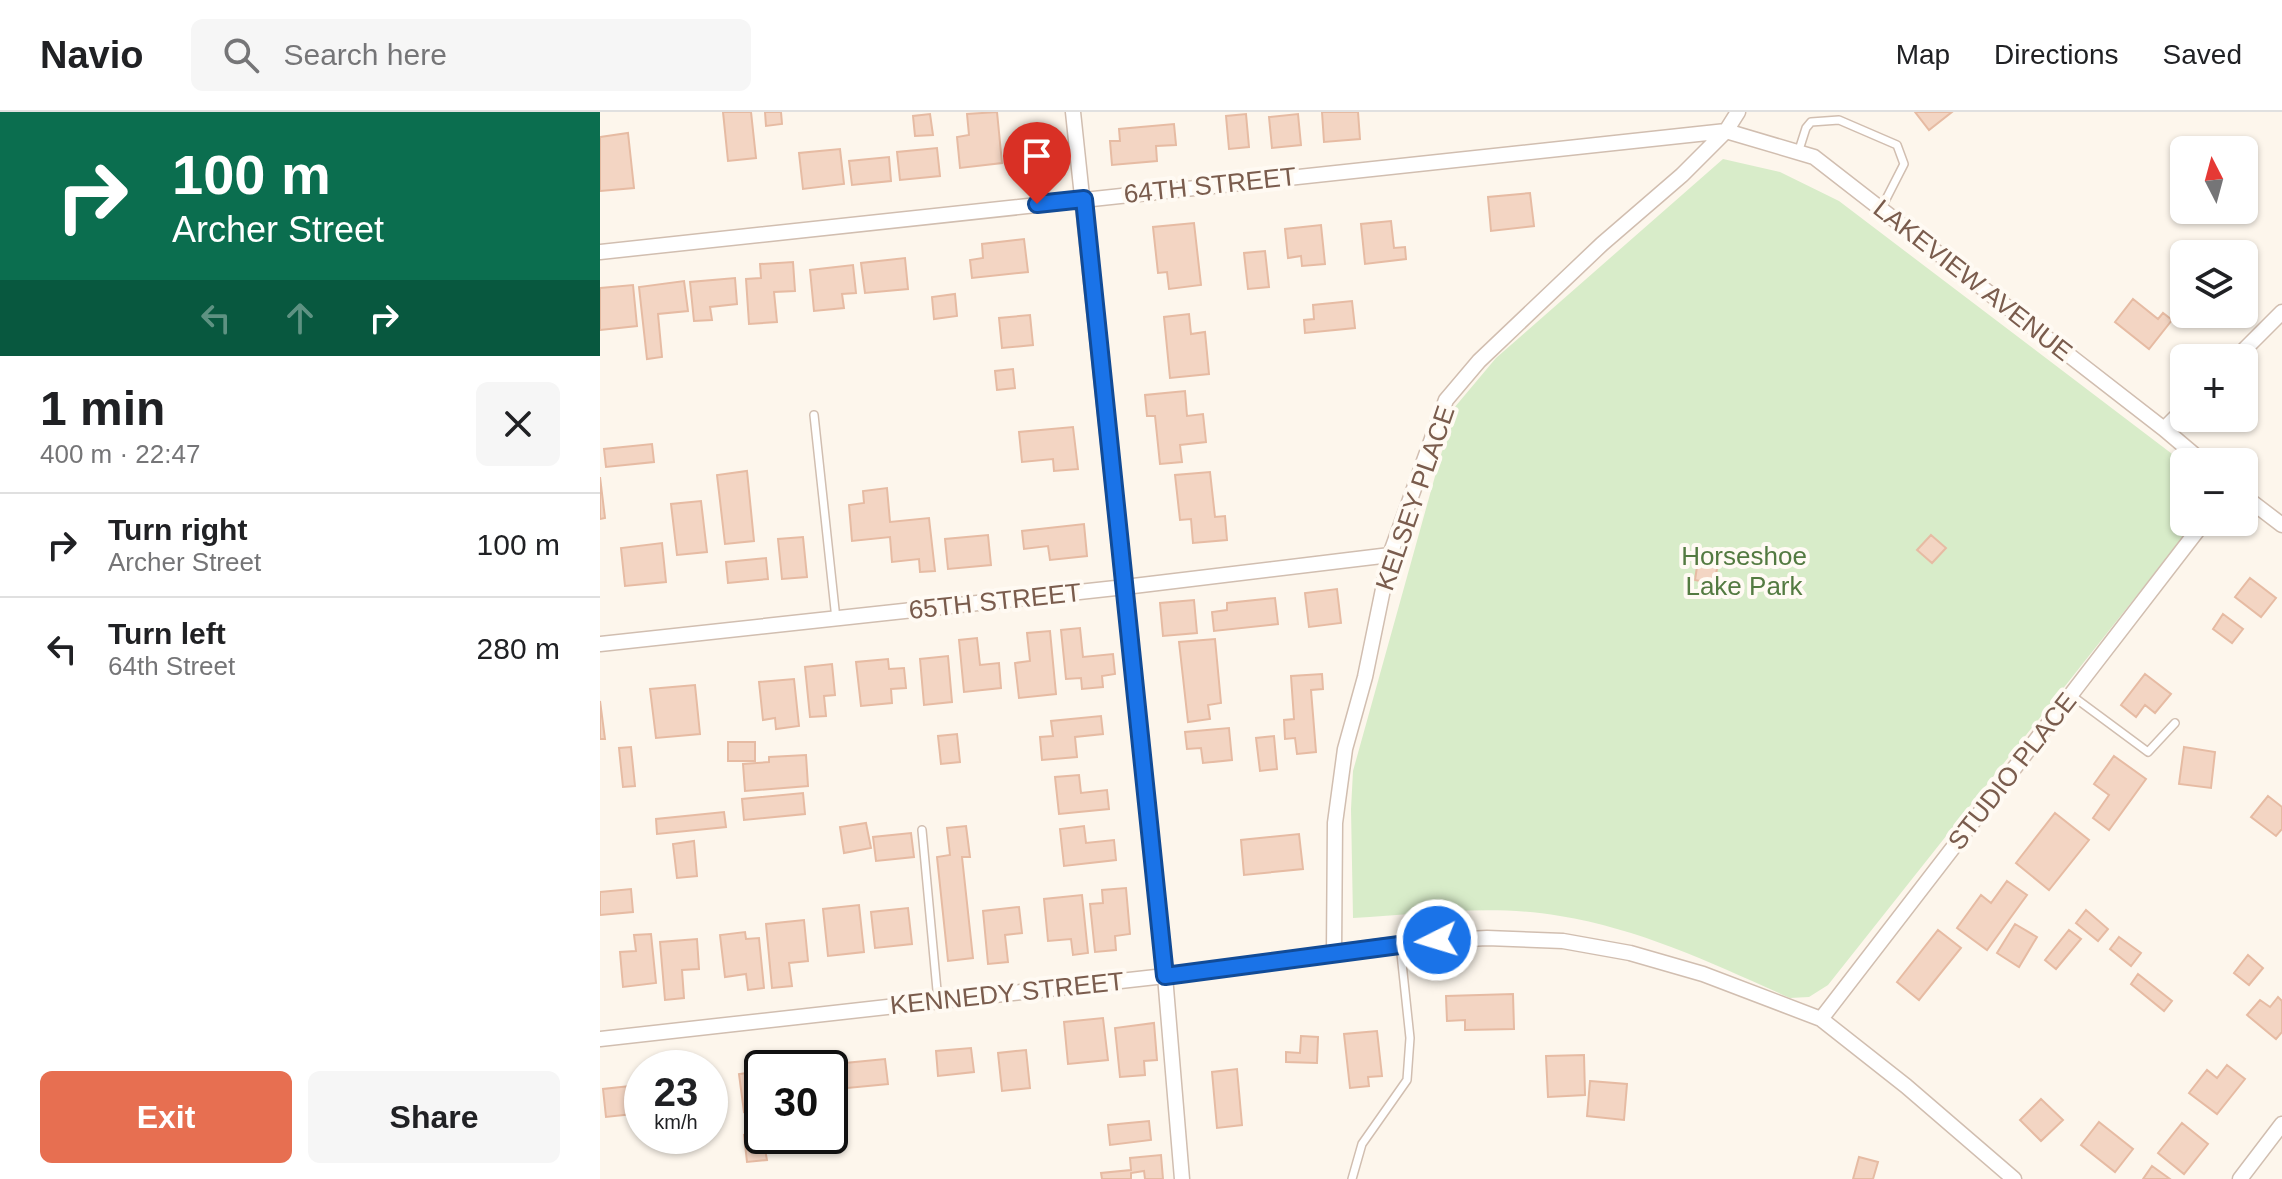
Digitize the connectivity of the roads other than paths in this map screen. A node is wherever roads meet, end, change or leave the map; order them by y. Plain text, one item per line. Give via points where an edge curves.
1 (1073, 112) edge
2 (1738, 112) edge
3 (1726, 131) junction
4 (1798, 153) junction
5 (1084, 199) junction
6 (1881, 209) junction
7 (600, 252) edge
8 (2282, 312) edge
9 (2250, 344) edge
10 (814, 415) dead end
11 (2170, 423) edge
12 (2164, 429) junction
13 (2186, 448) edge
14 (2258, 507) edge
15 (2282, 525) edge
16 (2193, 536) edge
17 (1390, 555) junction
18 (1125, 587) junction
19 (836, 619) junction
20 (600, 644) edge
21 (2071, 695) junction
22 (2175, 723) dead end
23 (922, 830) dead end
24 (1400, 944) junction
25 (1334, 953) junction
26 (1165, 976) junction
27 (938, 1001) junction
28 (1821, 1019) junction
29 (600, 1039) edge
30 (2282, 1124) edge
31 (1182, 1179) edge
32 (1352, 1179) edge
33 (2014, 1179) edge
34 (2240, 1179) edge

1 - 5 street
2 - 3 street, KELSEY PLACE
3 - 4 street, LAKEVIEW AVENUE
3 - 5 street, 64TH STREET
3 - 17 street, KELSEY PLACE via 1479,361 1446,400
4 - 6 street, LAKEVIEW AVENUE via 1814,157
4 - 6 lane via 1811,122 1839,120 1897,145 1904,164
5 - 7 street, 64TH STREET
5 - 18 street
6 - 12 street, LAKEVIEW AVENUE
8 - 9 street
10 - 19 lane
11 - 12 street
12 - 13 street, LAKEVIEW AVENUE
14 - 15 street
16 - 21 street, STUDIO PLACE
17 - 18 street, 65TH STREET
17 - 25 street, KELSEY PLACE via 1345,749 1335,823
18 - 19 street, 65TH STREET
18 - 26 street
19 - 20 street, 65TH STREET
21 - 22 lane via 2148,752
21 - 28 street, STUDIO PLACE
23 - 27 lane
24 - 25 street, KENNEDY STREET
24 - 28 street, KENNEDY STREET via 1487,938 1563,941 1703,974
24 - 32 lane via 1410,1038 1407,1080 1362,1144
25 - 26 street, KENNEDY STREET
26 - 27 street, KENNEDY STREET
26 - 31 street
27 - 29 street, KENNEDY STREET
28 - 33 street, KENNEDY STREET
30 - 34 street

